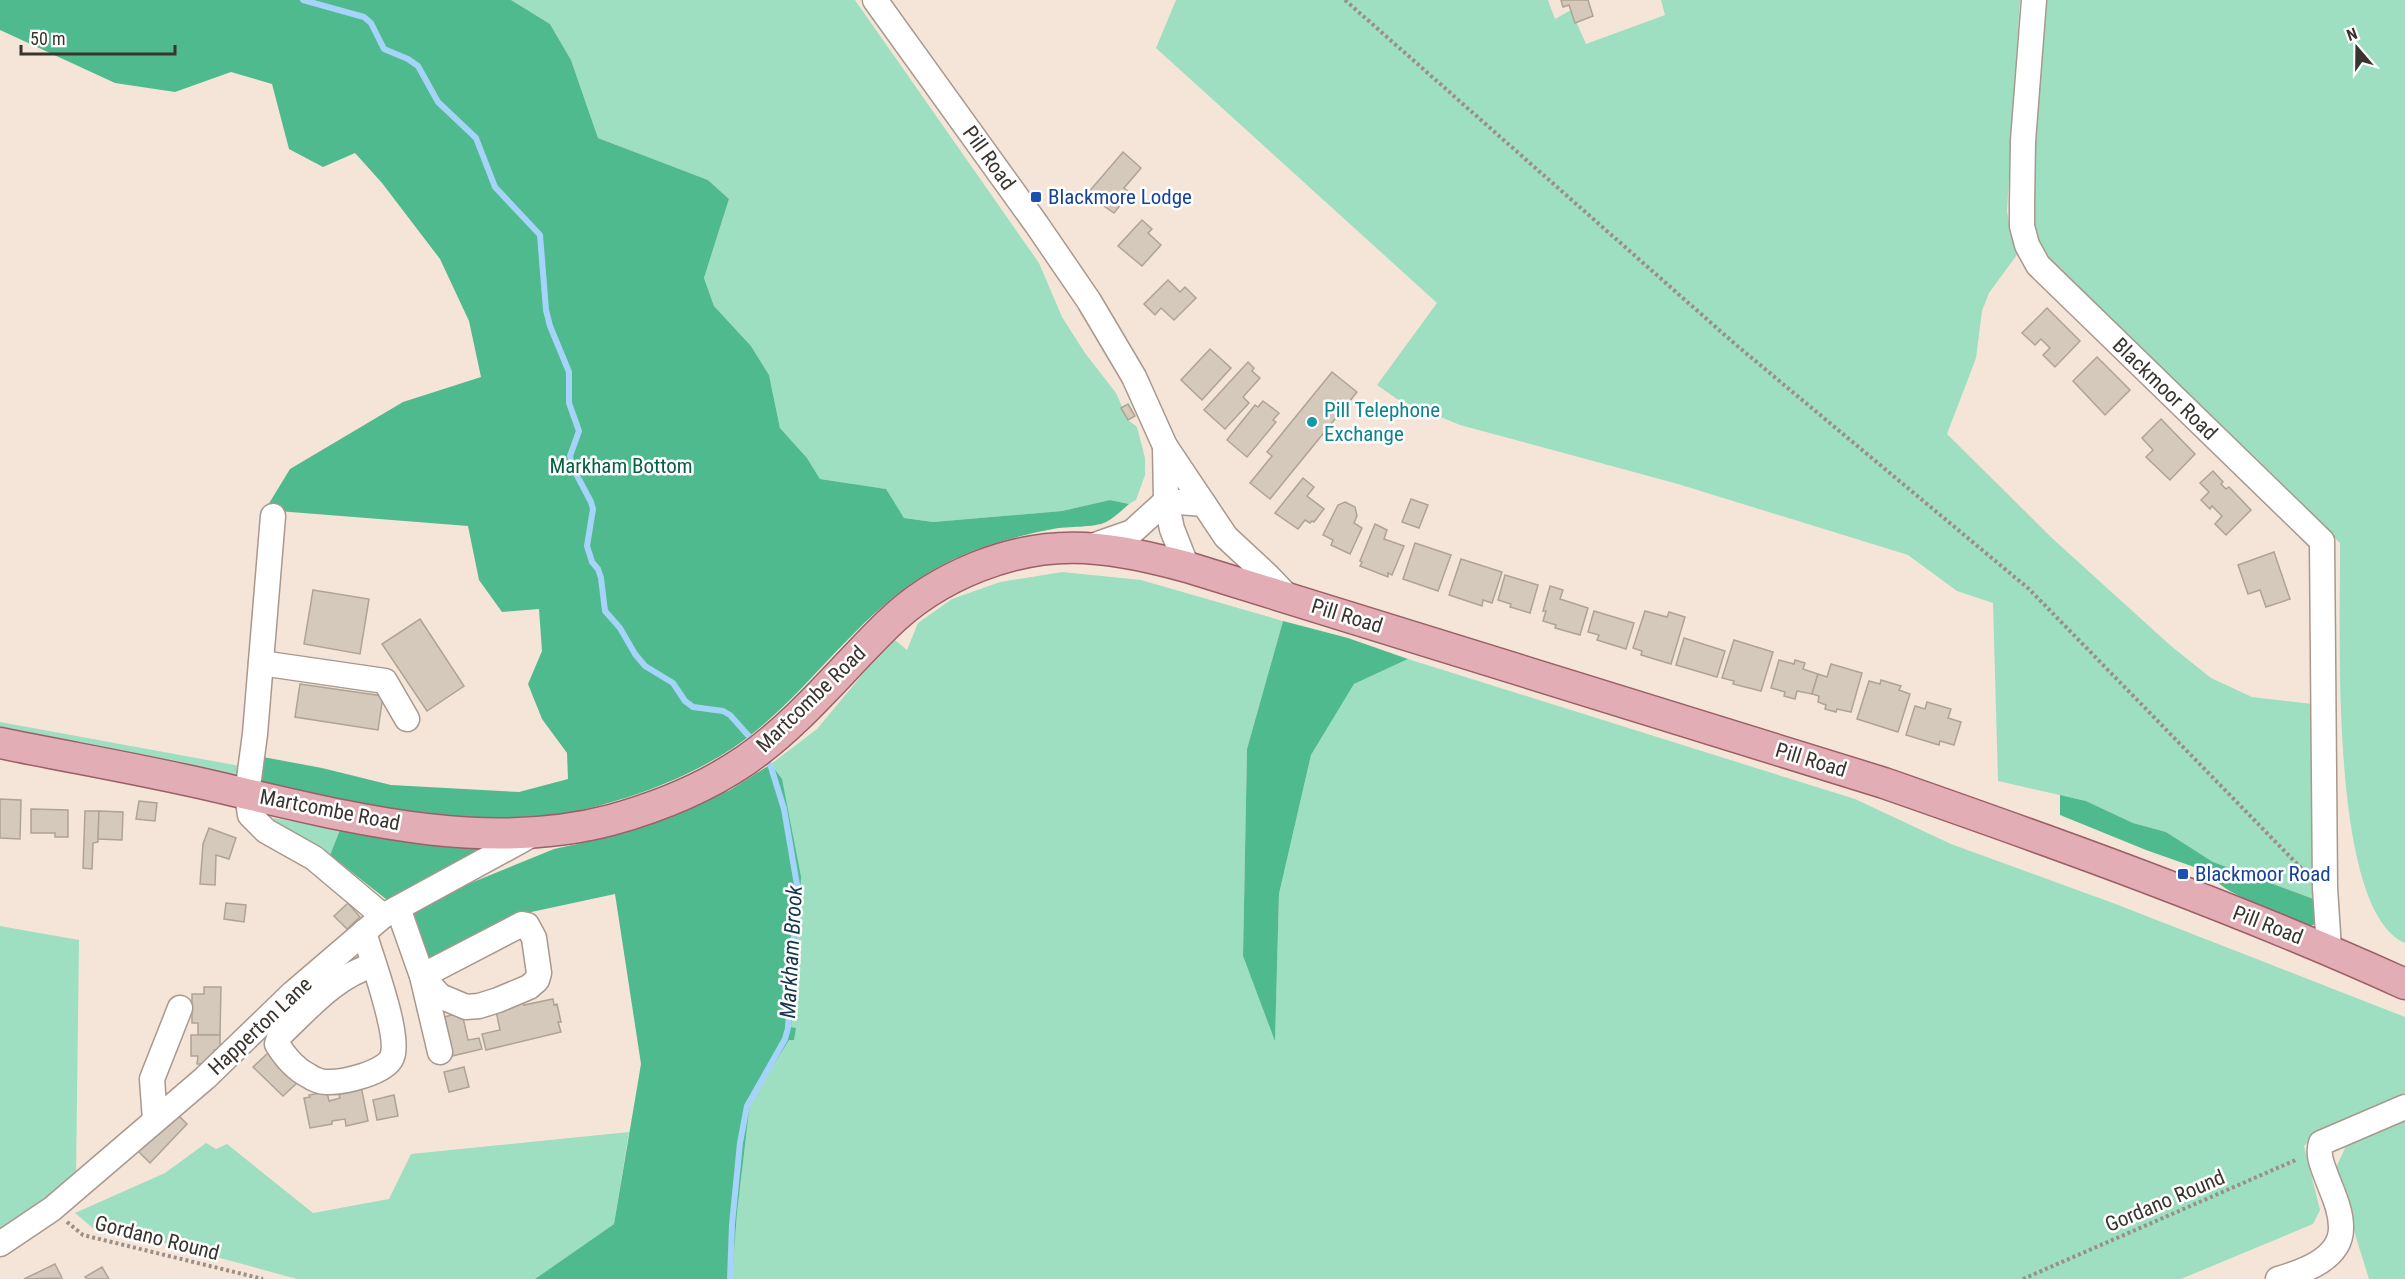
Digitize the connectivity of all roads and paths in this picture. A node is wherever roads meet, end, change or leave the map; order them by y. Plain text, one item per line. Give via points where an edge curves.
1 (875, 0) edge
2 (1345, 0) edge
3 (2034, 0) edge
4 (1165, 446) junction
5 (1166, 501) junction
6 (1204, 504) junction
7 (273, 516) dead end
8 (1226, 537) junction
9 (1086, 548) junction
10 (1199, 571) junction
11 (1289, 598) junction
12 (261, 663) junction
13 (407, 719) dead end
14 (0, 742) edge
15 (248, 794) junction
16 (536, 833) junction
17 (2325, 888) junction
18 (391, 912) junction
19 (364, 932) junction
20 (2329, 949) junction
21 (374, 965) junction
22 (422, 976) junction
23 (2405, 984) edge
24 (180, 1008) dead end
25 (440, 1052) dead end
26 (2405, 1107) edge
27 (155, 1120) junction
28 (2318, 1150) junction
29 (52, 1209) junction
30 (0, 1244) edge
31 (263, 1279) edge
32 (2023, 1279) edge
33 (2278, 1279) edge

1 - 4 street, Pill Road via 1089,301 1134,377
2 - 17 path via 1735,344 2028,589 2312,880
3 - 17 street, Blackmoor Road via 2023,141 2022,226 2027,245 2038,265 2322,541
4 - 5 street, Pill Road
4 - 6 street, Pill Road
5 - 6 street
5 - 9 street via 1132,532
5 - 10 street, Pill Road via 1172,529
6 - 8 street, Pill Road
7 - 12 street
8 - 10 street via 1223,551
8 - 11 street, Pill Road
9 - 10 main road, Martcombe Road via 1147,557
9 - 16 main road, Martcombe Road via 1032,552 982,566 945,582 917,598 883,628 788,725 746,760 692,791 606,821
10 - 11 main road, Martcombe Road
11 - 20 main road, Pill Road via 1884,783 2097,859
12 - 13 street via 386,681
12 - 15 street
14 - 15 main road, Martcombe Road
15 - 16 main road, Martcombe Road via 453,832
15 - 18 street via 250,815 266,831 314,858
16 - 18 street, Happerton Lane
17 - 20 street, Blackmoor Road
18 - 19 street, Happerton Lane
18 - 22 street
19 - 21 street
19 - 27 street, Happerton Lane
20 - 23 main road, Pill Road
21 - 21 street via 394,1039 392,1057 371,1075 326,1082 310,1077 282,1051 277,1044 280,1035 349,974
22 - 22 street via 522,924 527,925 534,938 537,980 498,1000 479,1006 455,1003 440,996
22 - 25 street
24 - 27 street via 152,1079
26 - 28 street via 2321,1143
27 - 29 street, Happerton Lane
28 - 32 path, Gordano Round
28 - 33 street via 2342,1229 2322,1262
29 - 30 street, Happerton Lane
29 - 31 path, Gordano Round via 83,1235

